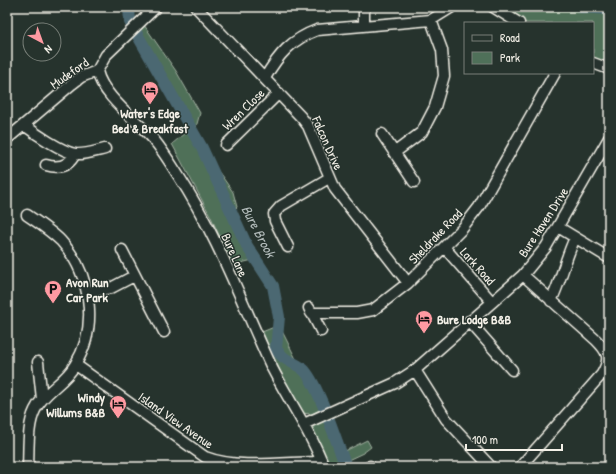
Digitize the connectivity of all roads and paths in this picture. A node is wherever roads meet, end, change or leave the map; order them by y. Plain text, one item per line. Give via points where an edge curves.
1 (156, 7) edge
2 (196, 7) edge
3 (364, 7) edge
4 (452, 7) edge
5 (493, 7) edge
6 (431, 20) junction
7 (517, 22) edge
8 (364, 26) junction
9 (594, 63) edge
10 (609, 69) edge
11 (97, 72) junction
12 (554, 74) edge
13 (265, 78) junction
14 (279, 93) junction
15 (24, 125) junction
16 (382, 134) dead end
17 (609, 138) edge
18 (7, 139) edge
19 (226, 145) dead end
20 (106, 149) dead end
21 (394, 153) junction
22 (75, 154) junction
23 (46, 165) dead end
24 (329, 178) junction
25 (414, 182) dead end
26 (31, 221) dead end
27 (558, 227) junction
28 (575, 238) junction
29 (288, 247) dead end
30 (444, 247) junction
31 (122, 250) dead end
32 (609, 258) edge
33 (523, 275) junction
34 (134, 276) junction
35 (408, 283) junction
36 (88, 292) junction
37 (551, 301) junction
38 (492, 302) junction
39 (469, 321) junction
40 (321, 331) dead end
41 (164, 332) dead end
42 (38, 362) dead end
43 (76, 365) junction
44 (415, 370) junction
45 (512, 370) dead end
46 (42, 399) junction
47 (304, 424) junction
48 (322, 463) edge
49 (28, 467) edge
50 (490, 467) edge
51 (520, 467) edge

1 - 11 street, Mudeford via 106,55
2 - 13 street, Falcon Drive
3 - 8 street
4 - 6 street
5 - 7 street
6 - 8 street
6 - 21 street via 442,50 444,76 435,106 422,132
8 - 13 street via 317,30 301,36 274,63
9 - 10 street
11 - 15 street, Mudeford via 81,77
11 - 47 street, Bure Lane via 102,85 155,141 206,221 274,371
12 - 30 street, Sheldrake Road via 479,207
13 - 14 street, Falcon Drive
14 - 19 street, Wren Close
14 - 24 street, Falcon Drive via 294,107 308,126
15 - 18 street, Mudeford
15 - 22 street
16 - 21 street
17 - 27 street, Bure Haven Drive
20 - 22 street
21 - 25 street
22 - 23 street via 64,166 54,168
24 - 29 street via 281,206 274,214
24 - 35 street, Falcon Drive
26 - 36 street via 48,230 68,249
27 - 28 street
27 - 33 street, Bure Haven Drive via 546,247
28 - 32 street
28 - 37 street
30 - 35 street, Sheldrake Road
30 - 38 street, Lark Road
31 - 34 street
33 - 37 street
33 - 38 street, Bure Haven Drive
34 - 36 street via 111,288
34 - 41 street
35 - 40 street, Sheldrake Road via 373,310 357,313 310,310
36 - 43 street via 88,334
37 - 51 street via 604,349 608,357 607,365 602,374
38 - 39 street, Bure Haven Drive
39 - 44 street, Bure Haven Drive
39 - 45 street
42 - 46 street
43 - 46 street via 62,382
43 - 48 street, Island View Avenue via 214,461
44 - 47 street, Bure Haven Drive via 395,383
44 - 50 street via 446,419
46 - 49 street via 31,423
47 - 48 street, Bure Lane

